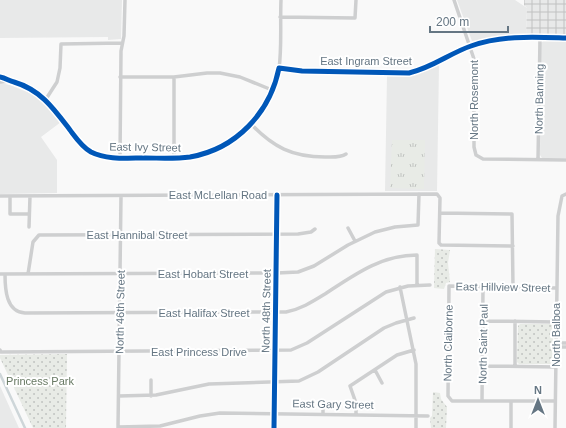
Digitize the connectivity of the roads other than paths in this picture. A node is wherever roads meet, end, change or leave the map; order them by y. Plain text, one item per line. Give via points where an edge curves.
1 (125, 0) edge
2 (281, 0) edge
3 (356, 0) edge
4 (454, 0) edge
5 (280, 17) junction
6 (540, 37) junction
7 (566, 38) edge
8 (122, 43) junction
9 (471, 46) junction
10 (279, 68) junction
11 (0, 77) edge
12 (120, 77) junction
13 (174, 77) junction
14 (11, 81) junction
15 (0, 82) edge
16 (272, 90) junction
17 (46, 100) junction
18 (251, 124) junction
19 (346, 154) dead end
20 (120, 158) junction
21 (174, 158) junction
22 (538, 160) junction
23 (566, 160) edge
24 (419, 194) junction
25 (564, 194) edge
26 (277, 195) junction
27 (0, 196) edge
28 (10, 196) junction
29 (30, 196) junction
30 (121, 196) junction
31 (440, 213) junction
32 (29, 214) junction
33 (29, 227) dead end
34 (348, 228) dead end
35 (315, 229) dead end
36 (277, 234) junction
37 (121, 235) junction
38 (355, 241) junction
39 (513, 246) junction
40 (277, 273) junction
41 (0, 274) edge
42 (5, 274) junction
43 (28, 274) junction
44 (120, 274) junction
45 (417, 285) junction
46 (430, 285) dead end
47 (449, 286) joint
48 (400, 287) junction
49 (484, 287) junction
50 (513, 287) junction
51 (556, 288) junction
52 (276, 312) junction
53 (120, 313) junction
54 (414, 318) dead end
55 (407, 319) junction
56 (483, 321) junction
57 (515, 321) junction
58 (556, 322) junction
59 (566, 343) edge
60 (556, 345) junction
61 (566, 347) edge
62 (0, 350) edge
63 (414, 350) junction
64 (275, 351) junction
65 (119, 352) junction
66 (483, 366) junction
67 (514, 366) junction
68 (556, 367) junction
69 (375, 370) junction
70 (151, 380) dead end
71 (274, 383) junction
72 (382, 383) dead end
73 (119, 396) junction
74 (151, 396) junction
75 (482, 401) junction
76 (511, 401) junction
77 (555, 402) junction
78 (323, 406) dead end
79 (274, 413) junction
80 (323, 414) junction
81 (356, 415) junction
82 (416, 416) junction
83 (428, 416) dead end
84 (118, 427) edge
85 (274, 428) edge
86 (416, 428) edge
87 (511, 428) edge
88 (555, 428) edge

1 - 8 street
2 - 5 street
3 - 5 street via 355,18
4 - 9 street, North Rosemont
5 - 10 street
6 - 7 street, East Ingram Street
6 - 9 street, East Ingram Street via 504,38
6 - 22 street, North Banning
8 - 12 street
8 - 17 street via 61,44 57,82
9 - 10 street, East Ingram Street via 409,73
9 - 22 street, North Rosemont via 474,59 476,155 483,159
10 - 16 street
11 - 14 street, East Ivy Street
12 - 13 street
12 - 20 street
13 - 16 street via 207,72 220,73 240,77
13 - 21 street
14 - 15 street, East Ivy Street
14 - 17 street, East Ivy Street via 29,88
16 - 18 street via 262,111
17 - 20 street, East Ivy Street via 84,146 103,156
18 - 19 street via 271,144 292,153 316,157 339,157
18 - 21 street, East Ivy Street via 228,143 213,151
20 - 21 street, East Ivy Street
22 - 23 street
24 - 26 street, East McLellan Road
24 - 31 street, East McLellan Road via 437,194 440,198
24 - 38 street, East Hobart Street via 418,225 386,229
25 - 51 street, North Balboa via 558,216
26 - 30 street, East McLellan Road
26 - 36 street, North 48th Street
27 - 28 street, East McLellan Road
28 - 29 street, East McLellan Road
28 - 32 street via 10,214
29 - 30 street, East McLellan Road
29 - 32 street
30 - 37 street, North 46th Street
31 - 39 street via 512,214
31 - 39 street via 441,245
32 - 33 street
34 - 38 street
35 - 36 street, East Hannibal Street via 306,234
36 - 37 street, East Hannibal Street
36 - 40 street, North 48th Street
37 - 43 street, East Hannibal Street via 40,236 33,242
37 - 44 street, North 46th Street
38 - 40 street, East Hobart Street via 314,266 298,272
39 - 50 street
40 - 44 street, East Hobart Street
40 - 52 street, North 48th Street
41 - 42 street, East Hobart Street
42 - 43 street, East Hobart Street
42 - 53 street, East Halifax Street via 6,295 13,308 20,313
43 - 44 street, East Hobart Street
44 - 53 street, North 46th Street
45 - 46 street, East Princess Drive
45 - 48 street, East Princess Drive
45 - 52 street, East Halifax Street via 417,255 396,257 375,263 300,309
47 - 49 street, East Hillview Street
47 - 75 street, North Claiborne via 449,399
48 - 55 street
48 - 64 street, East Princess Drive via 381,294 298,348
49 - 50 street, East Hillview Street
49 - 56 street, North Saint Paul
50 - 51 street, East Hillview Street
51 - 58 street, North Balboa
52 - 53 street, East Halifax Street
52 - 64 street, North 48th Street
53 - 65 street, North 46th Street
54 - 55 street
55 - 63 street
55 - 71 street via 384,328 314,375 299,381
56 - 57 street
56 - 66 street, North Saint Paul
57 - 58 street
57 - 67 street
58 - 60 street, North Balboa
59 - 60 street
60 - 61 street
60 - 68 street, North Balboa
62 - 65 street, East Princess Drive
63 - 69 street via 402,353
63 - 82 street
64 - 65 street, East Princess Drive
64 - 71 street, North 48th Street
65 - 73 street, North 46th Street
66 - 67 street
66 - 75 street, North Saint Paul
67 - 68 street
68 - 77 street, North Balboa
69 - 72 street
69 - 81 street via 350,386 356,403
70 - 74 street
71 - 74 street via 209,384
71 - 79 street, North 48th Street
73 - 74 street
73 - 84 street, North 46th Street
75 - 76 street
76 - 77 street
76 - 87 street
77 - 88 street, North Balboa
78 - 80 street
79 - 80 street, East Gary Street
79 - 84 street, East Gary Street via 220,413 160,426
79 - 85 street, North 48th Street
80 - 81 street, East Gary Street
81 - 82 street, East Gary Street
82 - 83 street, East Gary Street
82 - 86 street

